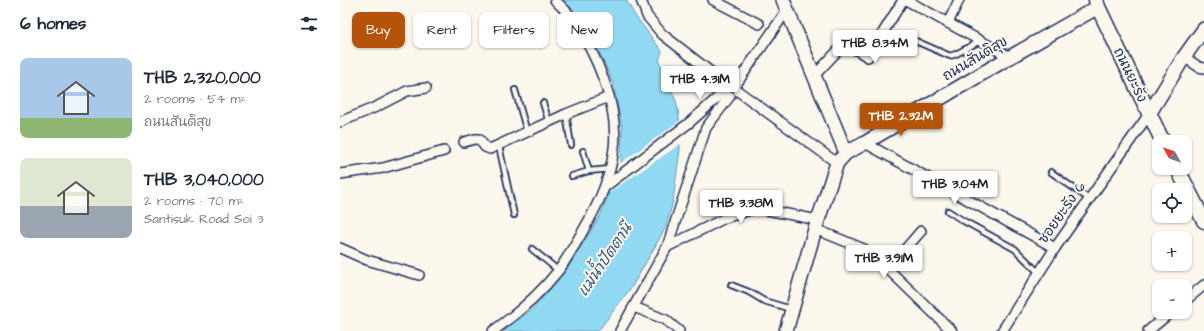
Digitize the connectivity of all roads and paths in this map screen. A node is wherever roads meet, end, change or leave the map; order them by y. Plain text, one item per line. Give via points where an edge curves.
1 (555, 0) edge
2 (641, 0) edge
3 (713, 0) edge
4 (903, 0) edge
5 (906, 0) edge
6 (959, 0) edge
7 (1095, 2) edge
8 (785, 5) edge
9 (948, 23) junction
10 (759, 24) dead end
11 (1204, 29) edge
12 (911, 39) dead end
13 (980, 41) junction
14 (1010, 57) junction
15 (1184, 57) junction
16 (1204, 68) edge
17 (814, 76) junction
18 (426, 88) dead end
19 (731, 89) junction
20 (515, 90) dead end
21 (609, 97) junction
22 (543, 103) dead end
23 (566, 114) junction
24 (1149, 114) junction
25 (697, 117) junction
26 (340, 122) edge
27 (549, 122) junction
28 (706, 128) junction
29 (527, 132) junction
30 (1160, 135) edge
31 (464, 142) dead end
32 (865, 144) junction
33 (572, 145) dead end
34 (499, 146) junction
35 (444, 150) dead end
36 (583, 150) dead end
37 (841, 158) junction
38 (610, 169) junction
39 (589, 171) junction
40 (1052, 172) dead end
41 (340, 174) edge
42 (1181, 175) edge
43 (572, 176) dead end
44 (609, 184) junction
45 (1089, 199) junction
46 (948, 211) dead end
47 (514, 215) dead end
48 (1204, 221) edge
49 (817, 224) junction
50 (921, 231) dead end
51 (667, 247) junction
52 (340, 248) edge
53 (1054, 248) junction
54 (532, 249) dead end
55 (888, 269) junction
56 (559, 270) junction
57 (1038, 273) junction
58 (419, 275) dead end
59 (730, 285) dead end
60 (1204, 285) edge
61 (1192, 295) edge
62 (634, 307) junction
63 (792, 309) junction
64 (1163, 319) edge
65 (493, 331) edge
66 (620, 331) edge
67 (679, 331) edge
68 (786, 331) edge
69 (952, 331) edge
70 (1002, 331) edge
71 (1148, 331) edge

1 - 21 street via 571,16 591,50 606,83
2 - 19 street via 647,16 662,34
3 - 10 street
4 - 17 street via 868,57 845,42
5 - 9 street
6 - 9 street
7 - 14 street, ถนนสันติสุข
7 - 24 main road, ถนนยะรัง
8 - 17 street
8 - 19 street
9 - 13 street
11 - 15 street
12 - 13 lane via 950,56
13 - 14 street
14 - 32 street, ถนนสันติสุข
15 - 16 street
15 - 24 street
17 - 37 street
18 - 26 street via 407,91 376,108
19 - 25 street
19 - 28 street
19 - 37 street
20 - 29 lane
21 - 23 street
21 - 38 street via 614,121 614,147
22 - 27 lane
23 - 27 street
23 - 33 lane
24 - 30 main road, ถนนยะรัง
24 - 45 street, ซอยยะรัง 6
25 - 28 street
25 - 44 street
27 - 29 street
28 - 51 street
29 - 34 street
31 - 34 street via 477,138 488,149
32 - 37 street, ถนนสันติสุข
32 - 53 street
34 - 47 lane
35 - 41 street via 383,168
36 - 39 lane
37 - 49 street
38 - 39 lane
38 - 44 street
39 - 43 lane
40 - 45 lane
42 - 48 main road
44 - 56 street via 591,219
45 - 53 street, ซอยยะรัง 6
46 - 57 lane via 1014,249
49 - 51 street via 756,208 725,218
49 - 55 street via 864,249
49 - 63 street
50 - 55 street
51 - 62 street
52 - 58 street via 367,260
53 - 57 street, ซอยยะรัง 6
54 - 56 lane
55 - 69 street
56 - 65 street via 516,315
57 - 70 street, ซอยยะรัง 6
59 - 63 lane via 764,301
60 - 61 street
62 - 66 street
62 - 67 street via 661,318
63 - 68 street
64 - 71 street

